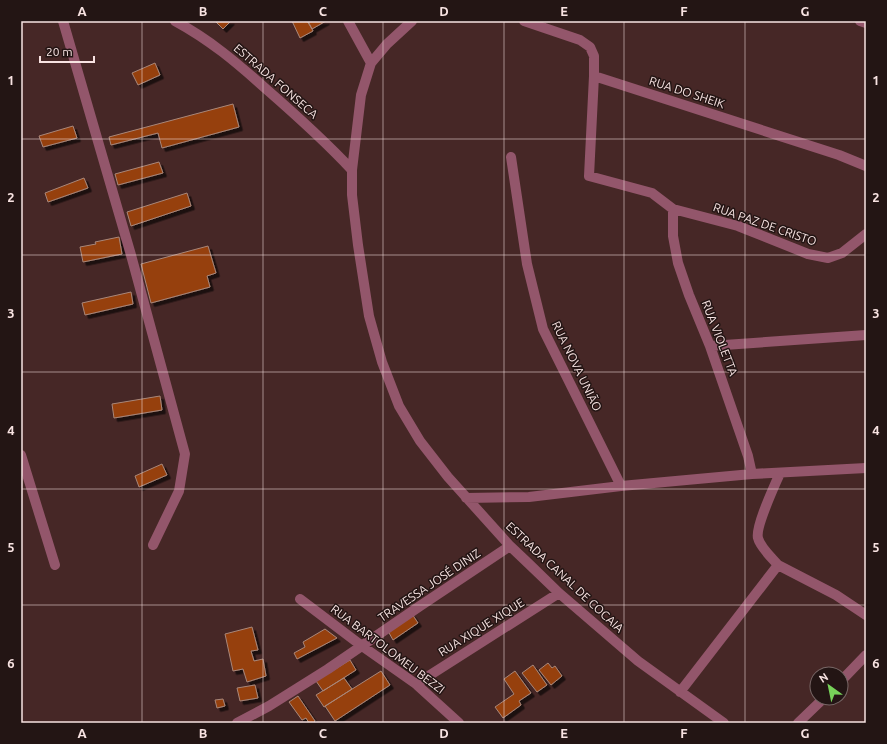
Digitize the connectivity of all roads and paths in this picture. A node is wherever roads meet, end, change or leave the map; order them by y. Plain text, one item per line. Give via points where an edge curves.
1 (63, 21) edge
2 (175, 21) edge
3 (348, 21) edge
4 (412, 21) edge
5 (524, 21) edge
6 (860, 21) edge
7 (866, 23) edge
8 (372, 63) junction
9 (594, 76) junction
10 (511, 157) dead end
11 (866, 166) edge
12 (352, 170) junction
13 (673, 209) junction
14 (866, 234) edge
15 (866, 335) edge
16 (710, 346) junction
17 (21, 455) edge
18 (866, 468) edge
19 (780, 473) junction
20 (752, 474) junction
21 (622, 486) junction
22 (466, 498) junction
23 (153, 545) dead end
24 (510, 546) junction
25 (55, 565) dead end
26 (778, 565) junction
27 (559, 593) junction
28 (300, 599) dead end
29 (866, 615) edge
30 (362, 646) junction
31 (866, 655) edge
32 (849, 673) edge
33 (416, 684) junction
34 (680, 692) junction
35 (816, 706) edge
36 (237, 723) edge
37 (458, 723) edge
38 (724, 723) edge
39 (798, 723) edge

1 - 23 street via 185,454 178,491
2 - 12 street, ESTRADA FONSECA via 225,52 324,141
3 - 8 street
4 - 8 street, ESTRADA CANAL DE COCAIA via 387,44
5 - 9 street via 580,40 590,47 594,56
6 - 7 street
8 - 12 street, ESTRADA CANAL DE COCAIA via 361,95
9 - 11 street, RUA DO SHEIK
9 - 13 street, RUA PAZ DE CRISTO via 588,176 652,193
10 - 21 street, RUA NOVA UNIÃO via 527,264 543,329
12 - 22 street, ESTRADA CANAL DE COCAIA via 352,195 359,253 369,316 382,362 399,406 420,441
13 - 14 street, RUA PAZ DE CRISTO via 738,226 808,254 828,258 842,253
13 - 16 street, RUA VIOLETTA via 673,236 678,262
15 - 16 street
16 - 20 street, RUA VIOLETTA
17 - 25 street
18 - 19 street
19 - 20 street
19 - 26 street via 758,527 758,537 766,552
20 - 21 street
21 - 22 street via 528,497
22 - 24 street, ESTRADA CANAL DE COCAIA
24 - 27 street, ESTRADA CANAL DE COCAIA
24 - 30 street, TRAVESSA JOSÉ DINIZ
26 - 29 street via 836,594
26 - 34 street
27 - 33 street, RUA XIQUE XIQUE
27 - 34 street, ESTRADA CANAL DE COCAIA via 638,661
28 - 30 street, RUA BARTOLOMEU BEZZI
30 - 33 street, RUA BARTOLOMEU BEZZI
30 - 36 street, TRAVESSA JOSÉ DINIZ via 269,706
31 - 32 street
33 - 37 street, RUA BARTOLOMEU BEZZI
34 - 38 street, ESTRADA CANAL DE COCAIA
35 - 39 street

